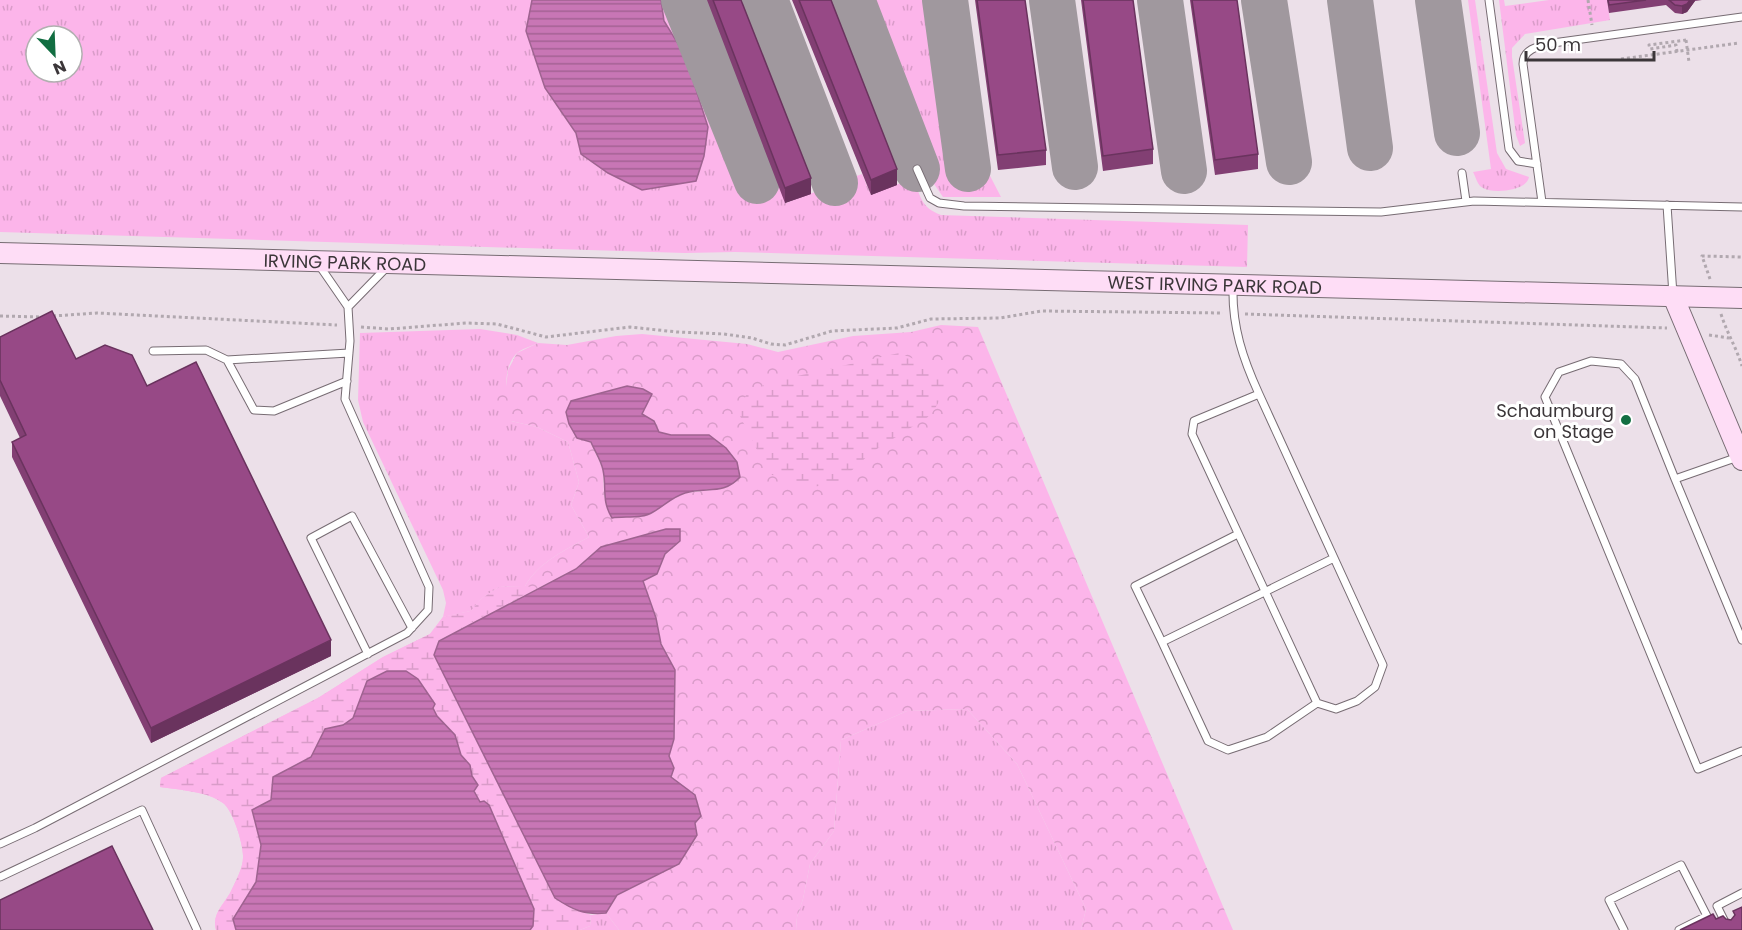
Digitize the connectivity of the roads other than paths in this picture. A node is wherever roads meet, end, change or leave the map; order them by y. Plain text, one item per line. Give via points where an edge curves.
1 (1489, 0) edge
2 (1742, 17) edge
3 (1537, 164) junction
4 (917, 169) dead end
5 (1462, 173) dead end
6 (1466, 201) junction
7 (1542, 202) junction
8 (1667, 205) junction
9 (1742, 207) edge
10 (0, 253) edge
11 (315, 261) junction
12 (391, 263) junction
13 (688, 271) joint
14 (1233, 285) junction
15 (1673, 296) junction
16 (1742, 298) edge
17 (348, 307) junction
18 (153, 351) dead end
19 (349, 353) junction
20 (227, 360) junction
21 (346, 381) junction
22 (1259, 394) junction
23 (1741, 457) edge
24 (1675, 479) junction
25 (1238, 534) junction
26 (1334, 558) junction
27 (1265, 592) junction
28 (412, 628) junction
29 (1742, 640) edge
30 (1162, 642) junction
31 (368, 654) junction
32 (1317, 703) junction
33 (1742, 751) edge
34 (0, 844) edge
35 (0, 877) edge
36 (1742, 893) edge
37 (197, 930) edge
38 (1624, 930) edge
39 (1679, 930) edge
40 (1729, 930) edge

1 - 3 lane via 1509,151 1518,161
2 - 3 lane via 1553,43 1529,51 1523,64
3 - 7 lane
4 - 6 lane via 930,198 964,206 1381,212
5 - 6 lane
6 - 7 lane
7 - 8 lane
8 - 9 lane
8 - 15 lane
10 - 11 main road, IRVING PARK ROAD
11 - 12 main road, IRVING PARK ROAD
11 - 17 lane
12 - 13 main road, IRVING PARK ROAD
12 - 17 lane
13 - 14 main road, WEST IRVING PARK ROAD
14 - 15 main road, WEST IRVING PARK ROAD
14 - 22 lane via 1233,314
15 - 16 main road, WEST IRVING PARK ROAD
15 - 23 main road
17 - 19 lane
18 - 20 lane via 206,350
19 - 20 lane
19 - 21 lane
20 - 21 lane via 254,410 274,411
21 - 28 lane via 345,399 429,587 428,610
22 - 25 lane via 1194,421 1192,435
22 - 26 lane
23 - 24 lane
24 - 29 lane
24 - 33 lane via 1635,380 1621,364 1591,361 1559,372 1545,397 1698,770
25 - 27 lane
25 - 30 lane via 1136,586
26 - 27 lane
26 - 32 lane via 1383,665 1375,687 1357,701 1336,709
27 - 30 lane
27 - 32 lane
28 - 31 lane
28 - 31 lane via 352,516 311,537
30 - 32 lane via 1208,741 1228,750 1267,737
31 - 34 lane
35 - 37 lane via 142,810
36 - 40 lane via 1717,906
38 - 39 lane via 1609,900 1681,865 1707,916

